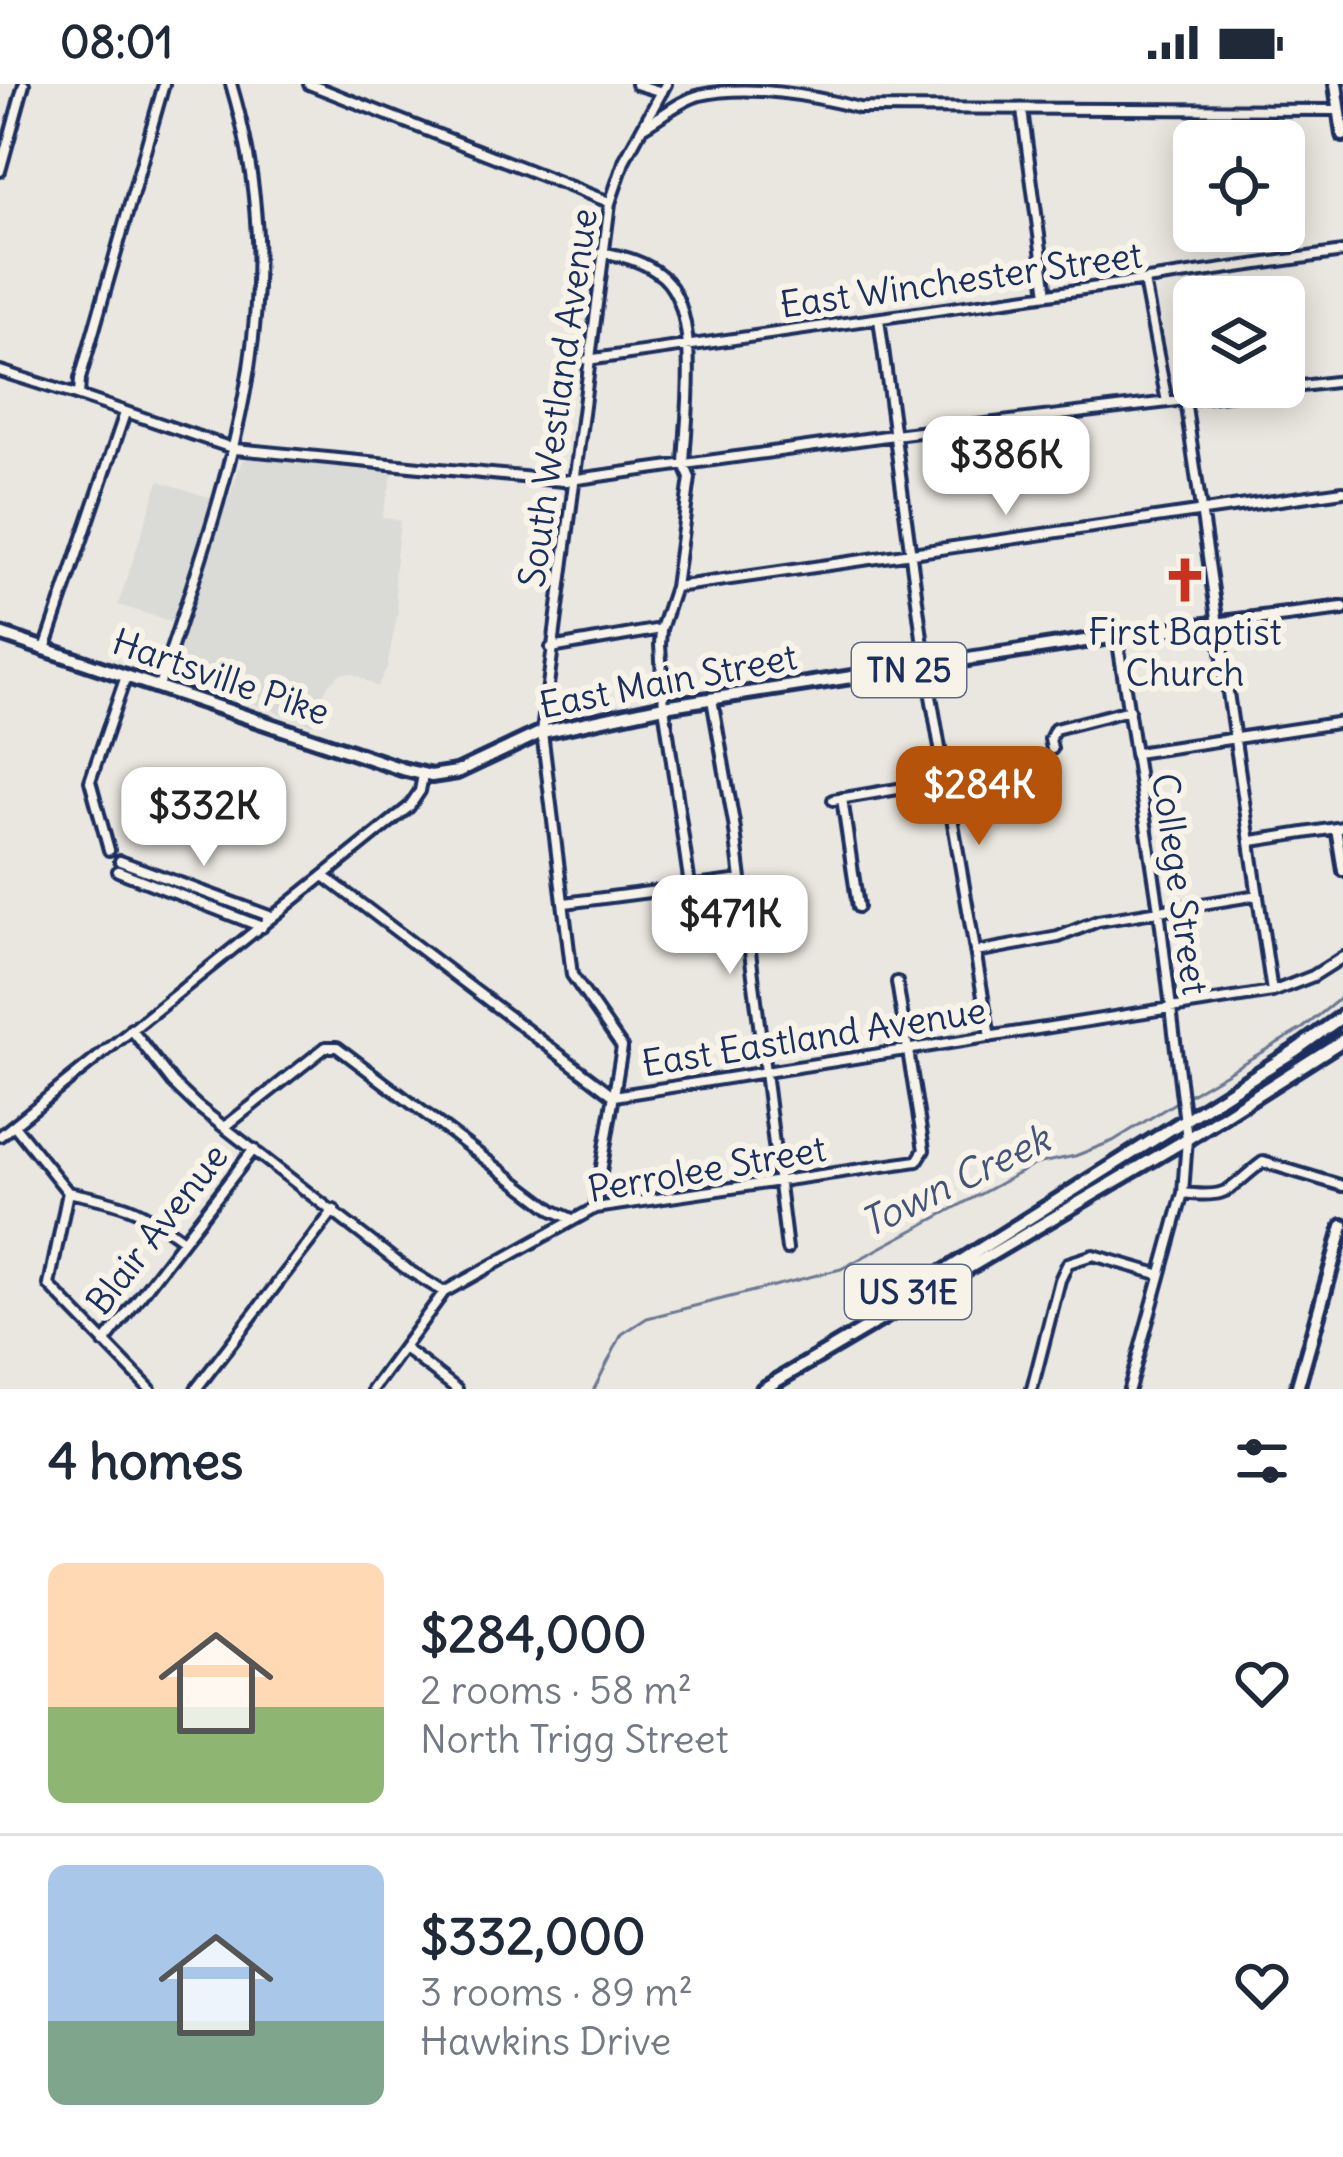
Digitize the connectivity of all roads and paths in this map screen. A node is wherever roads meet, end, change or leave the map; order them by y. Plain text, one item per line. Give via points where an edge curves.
1 (24, 84) edge
2 (164, 84) edge
3 (231, 84) edge
4 (310, 84) edge
5 (636, 84) edge
6 (1336, 84) edge
7 (664, 88) edge
8 (1022, 110) junction
9 (1340, 110) junction
10 (639, 129) junction
11 (1343, 135) edge
12 (0, 171) edge
13 (610, 202) junction
14 (602, 252) junction
15 (1343, 252) edge
16 (1144, 281) junction
17 (1047, 294) junction
18 (879, 319) junction
19 (688, 346) junction
20 (587, 360) junction
21 (0, 371) edge
22 (1343, 381) edge
23 (1305, 386) edge
24 (79, 396) junction
25 (1173, 401) edge
26 (1167, 402) junction
27 (1187, 408) edge
28 (125, 413) junction
29 (894, 435) junction
30 (235, 449) junction
31 (684, 464) junction
32 (574, 480) junction
33 (1343, 491) edge
34 (1201, 512) junction
35 (911, 554) junction
36 (675, 587) junction
37 (1343, 608) edge
38 (1216, 623) junction
39 (661, 628) junction
40 (0, 634) edge
41 (1117, 637) junction
42 (551, 648) junction
43 (45, 650) junction
44 (926, 667) junction
45 (126, 676) junction
46 (159, 686) junction
47 (712, 699) junction
48 (1130, 710) junction
49 (666, 713) junction
50 (1343, 722) edge
51 (542, 732) junction
52 (1236, 737) junction
53 (1052, 748) dead end
54 (1136, 753) junction
55 (423, 775) junction
56 (945, 782) junction
57 (1340, 827) edge
58 (1252, 841) junction
59 (109, 850) dead end
60 (1343, 871) edge
61 (324, 875) junction
62 (741, 880) junction
63 (690, 886) junction
64 (1258, 895) junction
65 (565, 903) junction
66 (858, 907) dead end
67 (1159, 910) junction
68 (272, 917) junction
69 (262, 926) junction
70 (976, 952) junction
71 (1343, 957) edge
72 (897, 982) dead end
73 (1273, 992) junction
74 (1170, 1010) junction
75 (1341, 1028) edge
76 (131, 1029) junction
77 (990, 1037) junction
78 (1329, 1050) junction
79 (909, 1051) junction
80 (1343, 1053) edge
81 (763, 1074) junction
82 (614, 1096) junction
83 (1183, 1113) junction
84 (14, 1125) junction
85 (226, 1126) junction
86 (0, 1136) edge
87 (1187, 1139) junction
88 (254, 1149) junction
89 (777, 1183) junction
90 (1343, 1186) edge
91 (68, 1192) junction
92 (1183, 1193) junction
93 (595, 1208) junction
94 (334, 1210) junction
95 (574, 1220) junction
96 (1343, 1226) edge
97 (183, 1240) junction
98 (787, 1249) dead end
99 (1158, 1274) junction
100 (444, 1292) junction
101 (104, 1343) junction
102 (835, 1343) junction
103 (405, 1348) junction
104 (1131, 1388) edge
105 (150, 1389) edge
106 (196, 1389) edge
107 (373, 1389) edge
108 (457, 1389) edge
109 (763, 1389) edge
110 (1032, 1389) edge
111 (1298, 1389) edge

1 - 12 street
2 - 24 street
3 - 30 street via 249,158 258,254
4 - 13 street
5 - 7 street
6 - 9 main road
7 - 10 street, South Westland Avenue
8 - 9 street
8 - 10 street via 859,108 741,92 696,95
8 - 17 street
9 - 11 main road
10 - 13 street, South Westland Avenue
13 - 14 street, South Westland Avenue
14 - 19 street via 633,258 667,280
14 - 20 street, South Westland Avenue
15 - 16 street, East Winchester Street
16 - 17 street, East Winchester Street
16 - 26 street
17 - 18 street, East Winchester Street
18 - 19 street, East Winchester Street
18 - 29 street
19 - 20 street, East Winchester Street
19 - 31 street
20 - 32 street, South Westland Avenue
21 - 24 street
22 - 23 street
24 - 28 street
25 - 26 street
26 - 29 street
27 - 34 street
28 - 30 street
28 - 43 street
29 - 31 street
29 - 35 street
30 - 32 street
30 - 46 street
31 - 32 street
31 - 36 street via 689,478
32 - 42 street, South Westland Avenue
33 - 34 street
34 - 35 street
34 - 38 street
35 - 36 street
35 - 44 street
36 - 39 street
37 - 38 main road, East Main Street / TN 25
38 - 41 main road, East Main Street / TN 25
38 - 52 street
39 - 42 street
39 - 49 street
40 - 43 main road, Hartsville Pike
41 - 44 main road, East Main Street / TN 25
41 - 48 street, College Street
42 - 51 street, South Westland Avenue
43 - 45 main road, Hartsville Pike
44 - 47 main road, East Main Street / TN 25
44 - 56 street
45 - 46 main road, Hartsville Pike
45 - 59 street via 90,781
46 - 55 main road, Hartsville Pike
47 - 49 main road, East Main Street / TN 25
47 - 62 street
48 - 53 street via 1055,729
48 - 54 street, College Street
49 - 51 main road, East Main Street / TN 25
49 - 63 street
50 - 52 street
51 - 55 main road, East Main Street / TN 25 via 458,772
51 - 65 street, South Westland Avenue
52 - 54 street
52 - 58 street
54 - 67 street, College Street
55 - 61 street via 410,807
56 - 66 street via 837,799
56 - 70 street
57 - 58 street
57 - 60 street
58 - 64 street
61 - 68 street
61 - 82 street, East Eastland Avenue
62 - 63 street
62 - 81 street
63 - 65 street
64 - 67 street
64 - 73 street
65 - 82 street, South Westland Avenue via 572,975 622,1047
67 - 70 street
67 - 74 street, College Street
68 - 69 street
68 - 69 street via 119,866
69 - 76 street
70 - 77 street
71 - 73 street, East Eastland Avenue
72 - 79 street
73 - 74 street, East Eastland Avenue
74 - 77 street, East Eastland Avenue
74 - 83 street, College Street
75 - 78 main road, US 31E
75 - 83 main road, US 31E
76 - 84 street
76 - 85 street via 172,1083
77 - 79 street, East Eastland Avenue
78 - 80 main road
78 - 87 main road, US 31E
79 - 81 street, East Eastland Avenue
79 - 89 street, Perrolee Street via 922,1156
81 - 82 street, East Eastland Avenue
81 - 89 street
82 - 93 street, South Westland Avenue
83 - 87 street, College Street
83 - 102 main road, US 31E
84 - 86 street
84 - 91 street
85 - 88 street
85 - 95 street via 326,1046 337,1047
87 - 92 street, College Street
87 - 102 main road, US 31E
88 - 94 street
88 - 97 street, Blair Avenue
89 - 93 street, Perrolee Street
89 - 98 street
90 - 92 street via 1263,1162 1229,1191
91 - 97 street via 146,1212
91 - 101 street via 49,1285
92 - 99 street, College Street
93 - 95 street, Perrolee Street
94 - 100 street
94 - 106 street
95 - 100 street, Perrolee Street
96 - 111 main road
97 - 101 street, Blair Avenue
99 - 104 street, College Street
99 - 110 street via 1093,1255 1068,1263
100 - 103 street
101 - 105 street
102 - 109 main road, US 31E
103 - 107 street
103 - 108 street

